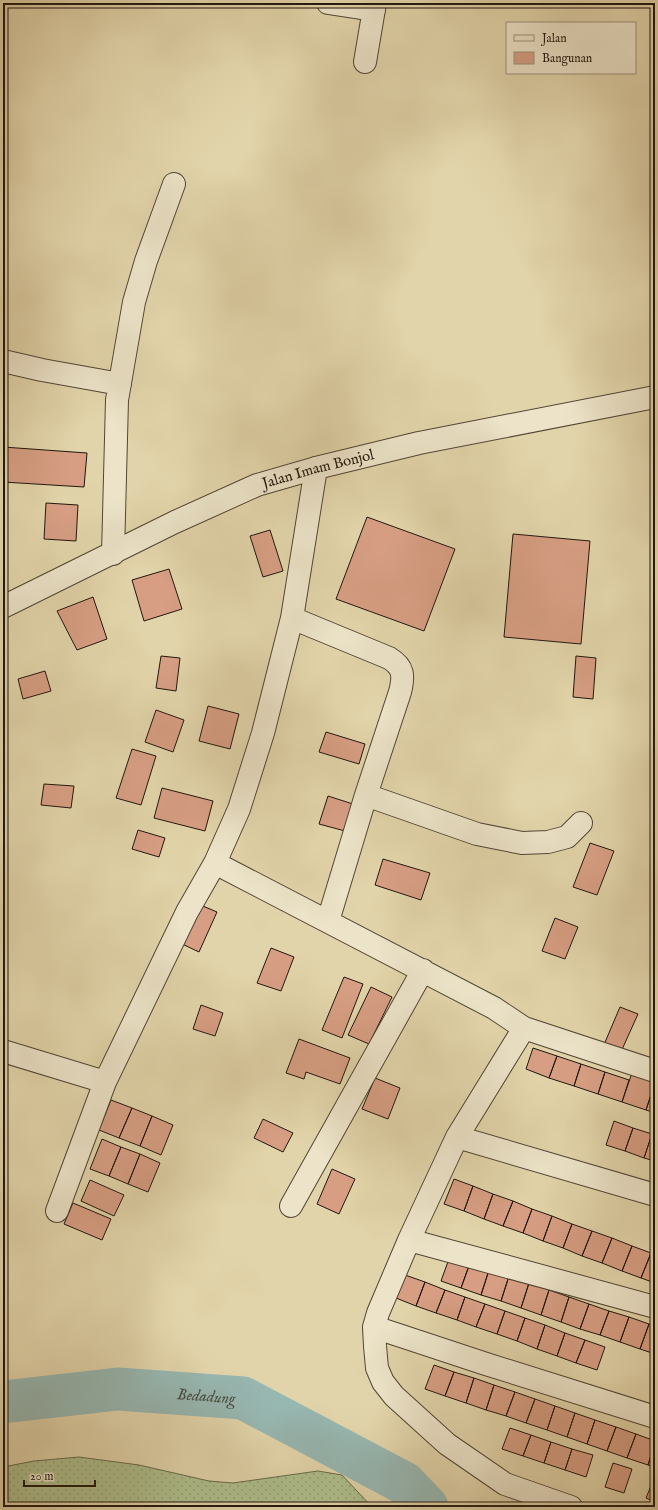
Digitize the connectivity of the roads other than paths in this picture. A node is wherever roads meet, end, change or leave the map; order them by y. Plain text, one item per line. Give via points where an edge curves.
1 (328, 3) edge
2 (375, 6) edge
3 (365, 62) dead end
4 (174, 184) dead end
5 (3, 361) edge
6 (120, 384) junction
7 (655, 397) edge
8 (316, 468) junction
9 (113, 554) junction
10 (3, 607) edge
11 (292, 618) junction
12 (366, 795) junction
13 (581, 823) dead end
14 (215, 863) junction
15 (328, 921) junction
16 (423, 970) junction
17 (524, 1028) junction
18 (3, 1051) edge
19 (655, 1071) edge
20 (105, 1082) junction
21 (456, 1136) junction
22 (655, 1195) edge
23 (291, 1206) dead end
24 (57, 1211) dead end
25 (409, 1240) junction
26 (655, 1308) edge
27 (374, 1327) junction
28 (655, 1417) edge
29 (571, 1507) edge

1 - 2 street
2 - 3 street
4 - 6 street via 134,302
5 - 6 street
6 - 9 street
7 - 8 street, Jalan Imam Bonjol via 419,443
8 - 9 street, Jalan Imam Bonjol via 257,485 175,522
8 - 11 street
9 - 10 street, Jalan Imam Bonjol
11 - 12 street via 389,658 397,663 401,670 403,681
11 - 14 street via 263,733 239,809
12 - 13 street via 477,834 522,843 567,838
12 - 15 street
14 - 15 street
14 - 20 street via 186,912
15 - 16 street
16 - 17 street via 494,1008
16 - 23 street
17 - 19 street
17 - 21 street
18 - 20 street
20 - 24 street
21 - 22 street
21 - 25 street
25 - 26 street
25 - 27 street
27 - 28 street
27 - 29 street via 377,1368 383,1382 400,1402 447,1444 505,1484

